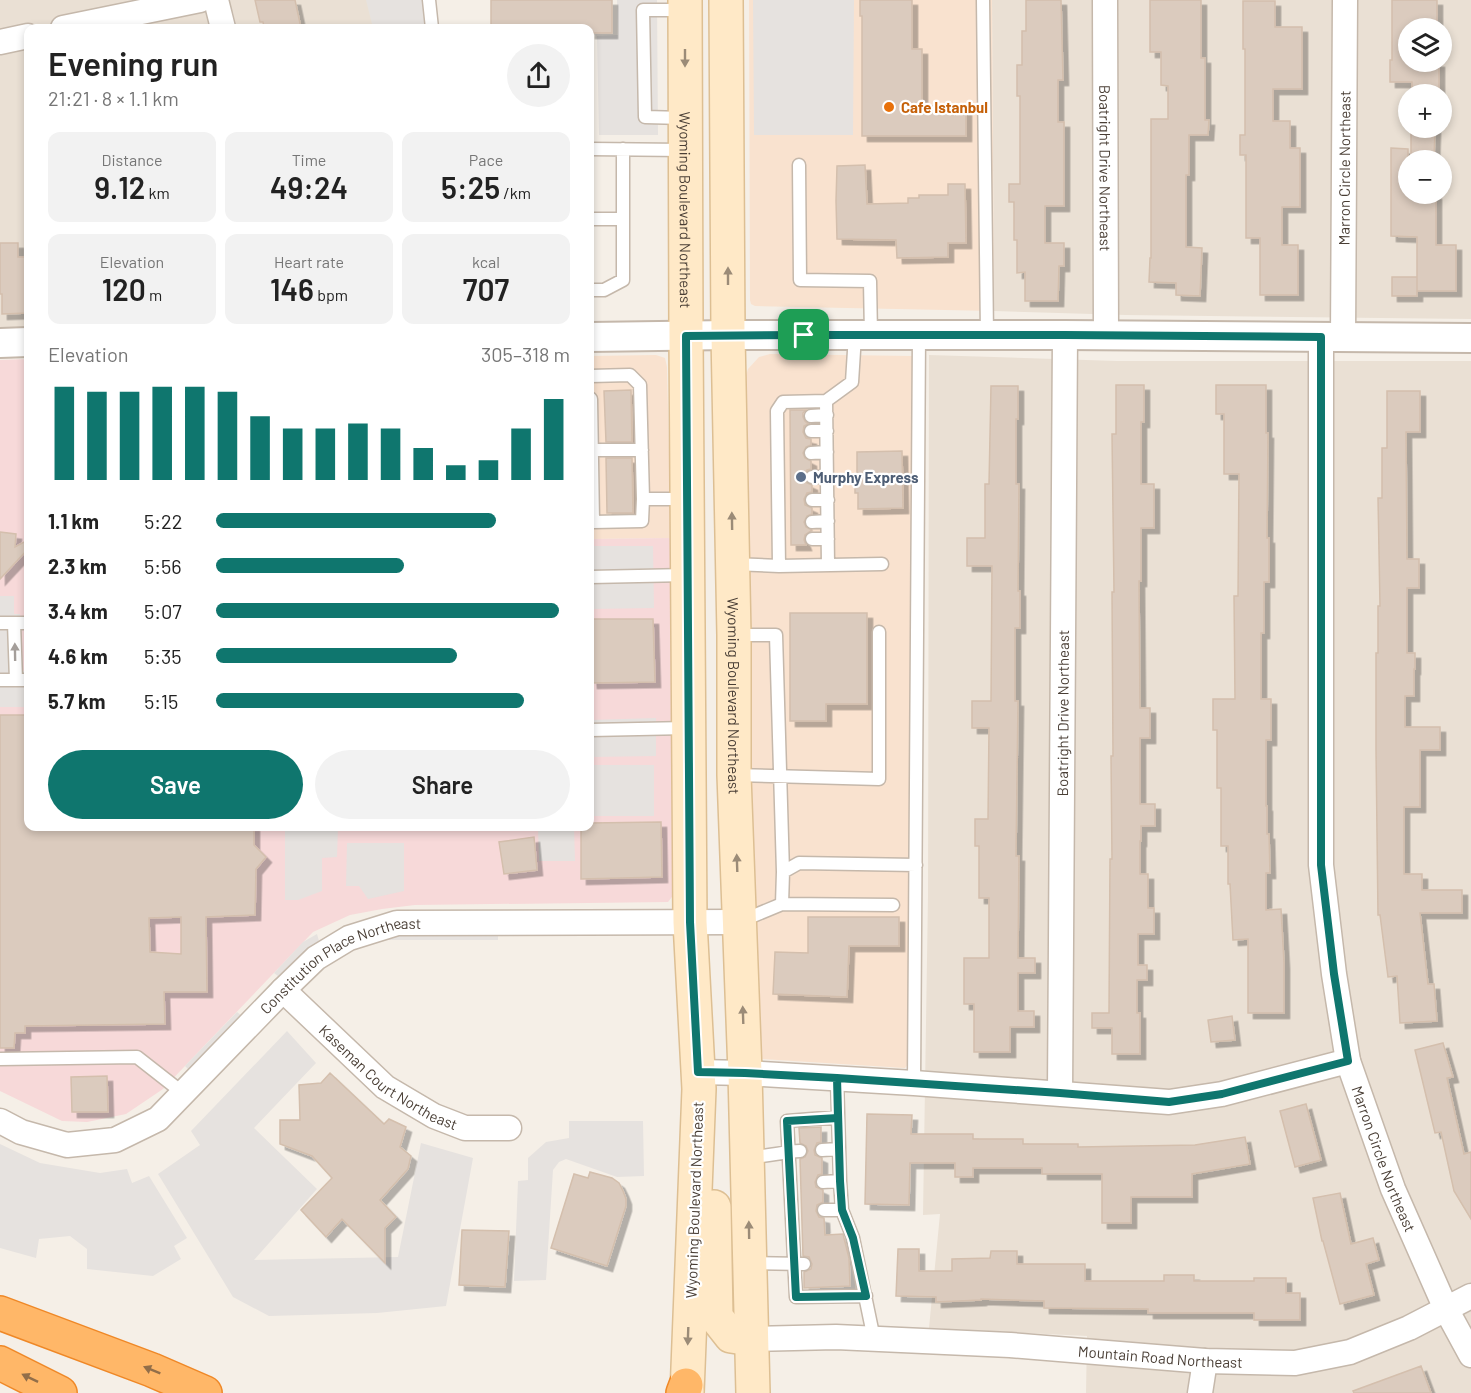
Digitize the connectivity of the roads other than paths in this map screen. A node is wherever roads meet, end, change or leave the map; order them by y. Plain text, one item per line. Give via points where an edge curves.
1 (200, 0) edge
2 (216, 0) edge
3 (429, 0) edge
4 (726, 0) edge
5 (983, 0) edge
6 (1105, 0) edge
7 (1345, 0) edge
8 (685, 5) edge
9 (83, 24) edge
10 (222, 24) edge
11 (432, 24) edge
12 (24, 37) edge
13 (0, 42) edge
14 (594, 149) edge
15 (623, 149) junction
16 (685, 150) junction
17 (799, 165) dead end
18 (594, 219) edge
19 (623, 219) junction
20 (594, 290) edge
21 (728, 335) junction
22 (863, 335) junction
23 (920, 335) junction
24 (987, 335) junction
25 (1065, 335) junction
26 (1106, 335) junction
27 (686, 336) junction
28 (594, 337) edge
29 (1332, 337) junction
30 (1471, 338) edge
31 (24, 342) edge
32 (0, 343) edge
33 (594, 376) edge
34 (826, 401) junction
35 (827, 415) junction
36 (777, 416) junction
37 (790, 416) dead end
38 (811, 416) dead end
39 (777, 430) junction
40 (790, 430) dead end
41 (811, 431) dead end
42 (827, 431) junction
43 (594, 450) edge
44 (642, 450) junction
45 (827, 452) junction
46 (811, 453) dead end
47 (812, 477) dead end
48 (827, 477) junction
49 (643, 499) junction
50 (687, 499) junction
51 (812, 500) dead end
52 (828, 500) junction
53 (828, 521) junction
54 (594, 522) edge
55 (812, 522) dead end
56 (812, 539) dead end
57 (828, 539) junction
58 (733, 564) junction
59 (882, 564) dead end
60 (828, 565) junction
61 (779, 566) junction
62 (688, 575) junction
63 (594, 577) edge
64 (14, 623) junction
65 (24, 623) edge
66 (0, 624) edge
67 (879, 632) dead end
68 (734, 635) junction
69 (0, 680) edge
70 (22, 680) edge
71 (689, 728) junction
72 (594, 730) edge
73 (734, 775) junction
74 (780, 776) junction
75 (916, 865) junction
76 (783, 872) junction
77 (782, 904) junction
78 (892, 905) dead end
79 (690, 922) junction
80 (740, 922) junction
81 (283, 990) junction
82 (0, 1059) edge
83 (1348, 1061) junction
84 (745, 1073) junction
85 (837, 1078) junction
86 (698, 1081) junction
87 (914, 1083) junction
88 (183, 1093) junction
89 (1060, 1093) junction
90 (838, 1118) junction
91 (0, 1121) edge
92 (509, 1128) dead end
93 (839, 1149) junction
94 (822, 1150) dead end
95 (794, 1151) junction
96 (747, 1157) junction
97 (840, 1181) junction
98 (823, 1182) dead end
99 (824, 1210) dead end
100 (842, 1210) junction
101 (750, 1263) junction
102 (799, 1264) junction
103 (866, 1296) junction
104 (1471, 1296) edge
105 (1446, 1309) junction
106 (0, 1313) edge
107 (751, 1339) junction
108 (874, 1339) junction
109 (1471, 1355) edge
110 (1205, 1361) junction
111 (0, 1363) edge
112 (685, 1390) edge
113 (60, 1393) edge
114 (205, 1393) edge
115 (753, 1393) edge
116 (1200, 1393) edge

1 - 9 street
2 - 10 street
3 - 11 lane
21 -> 4 main road, Wyoming Boulevard Northeast
5 - 24 lane
6 - 26 street, Boatright Drive Northeast
7 - 29 street, Marron Circle Northeast
8 - 16 main road, Wyoming Boulevard Northeast
12 - 13 street
14 - 15 lane
15 - 16 lane
15 - 19 lane
16 - 27 main road, Wyoming Boulevard Northeast
17 - 22 lane via 800,280 870,281
18 - 19 lane
19 - 20 lane via 623,280 604,290
21 - 22 street
21 - 27 street
58 -> 21 main road, Wyoming Boulevard Northeast
22 - 23 street
22 - 34 lane via 852,382
23 - 24 street
23 - 75 lane
24 - 25 street
25 - 26 street
25 - 89 street, Boatright Drive Northeast
26 - 29 street
27 - 28 street
27 - 50 main road, Wyoming Boulevard Northeast
29 - 30 street
29 - 83 street, Marron Circle Northeast via 1321,865
31 - 32 street
33 - 44 lane via 630,375 640,385
34 - 35 lane
34 - 36 lane via 783,402
35 - 38 lane
35 - 42 lane
36 - 37 lane
36 - 39 lane
39 - 40 lane
39 - 61 lane via 784,453 785,540
41 - 42 lane
42 - 45 lane
43 - 44 lane
44 - 49 lane
45 - 46 lane
45 - 48 lane
47 - 48 lane
48 - 52 lane
49 - 50 lane
49 - 54 lane via 642,521
50 - 62 main road, Wyoming Boulevard Northeast
51 - 52 lane
52 - 53 lane
53 - 55 lane
53 - 57 lane
56 - 57 lane
57 - 60 lane
58 - 61 lane
58 - 68 main road, Wyoming Boulevard Northeast
59 - 60 lane
60 - 61 lane
62 - 63 lane
62 - 71 main road, Wyoming Boulevard Northeast
64 - 65 lane
64 - 66 lane
70 -> 64 lane
67 - 74 lane via 879,778
68 - 73 main road, Wyoming Boulevard Northeast
68 - 74 lane via 776,635
69 - 70 lane
71 - 72 lane
71 - 79 main road, Wyoming Boulevard Northeast
73 - 74 lane
80 -> 73 main road, Wyoming Boulevard Northeast
74 - 76 lane
75 - 76 lane via 799,863
75 - 87 lane
76 - 77 lane
77 - 78 lane
77 - 80 lane
79 - 80 street, Constitution Place Northeast
79 - 81 street, Constitution Place Northeast via 397,923 342,942 316,958
79 - 86 main road, Wyoming Boulevard Northeast
84 -> 80 main road, Wyoming Boulevard Northeast
81 - 88 street, Constitution Place Northeast
81 - 92 street, Kaseman Court Northeast via 385,1087 434,1116 465,1128
82 - 88 lane via 137,1057
83 - 89 street via 1222,1094 1169,1102
83 - 105 street, Marron Circle Northeast via 1393,1189
84 - 85 street
84 - 86 street
84 - 96 main road, Wyoming Boulevard Northeast
85 - 87 street
85 - 90 lane
86 - 107 main road via 714,1193 716,1317 731,1336
86 -> 112 main road, Wyoming Boulevard Northeast
87 - 89 street
88 - 91 street, Constitution Place Northeast via 158,1119 115,1140 67,1145 21,1132
90 - 93 lane
90 - 95 lane via 787,1121
93 - 94 lane
93 - 97 lane
95 - 96 lane
95 - 102 lane
101 -> 96 main road, Wyoming Boulevard Northeast
97 - 98 lane
97 - 100 lane
99 - 100 lane
100 - 103 lane via 854,1265
101 - 102 lane
101 - 107 main road, Wyoming Boulevard Northeast
102 - 103 lane via 796,1297
103 - 108 lane
104 - 105 street, Mountain Road Northeast
105 - 109 street, Marron Circle Northeast
105 - 110 street, Mountain Road Northeast via 1350,1352 1295,1363
114 -> 106 highway
107 - 108 street, Mountain Road Northeast
107 - 115 main road, Wyoming Boulevard Northeast
108 - 110 street, Mountain Road Northeast via 1010,1345
110 - 116 street
113 -> 111 highway

